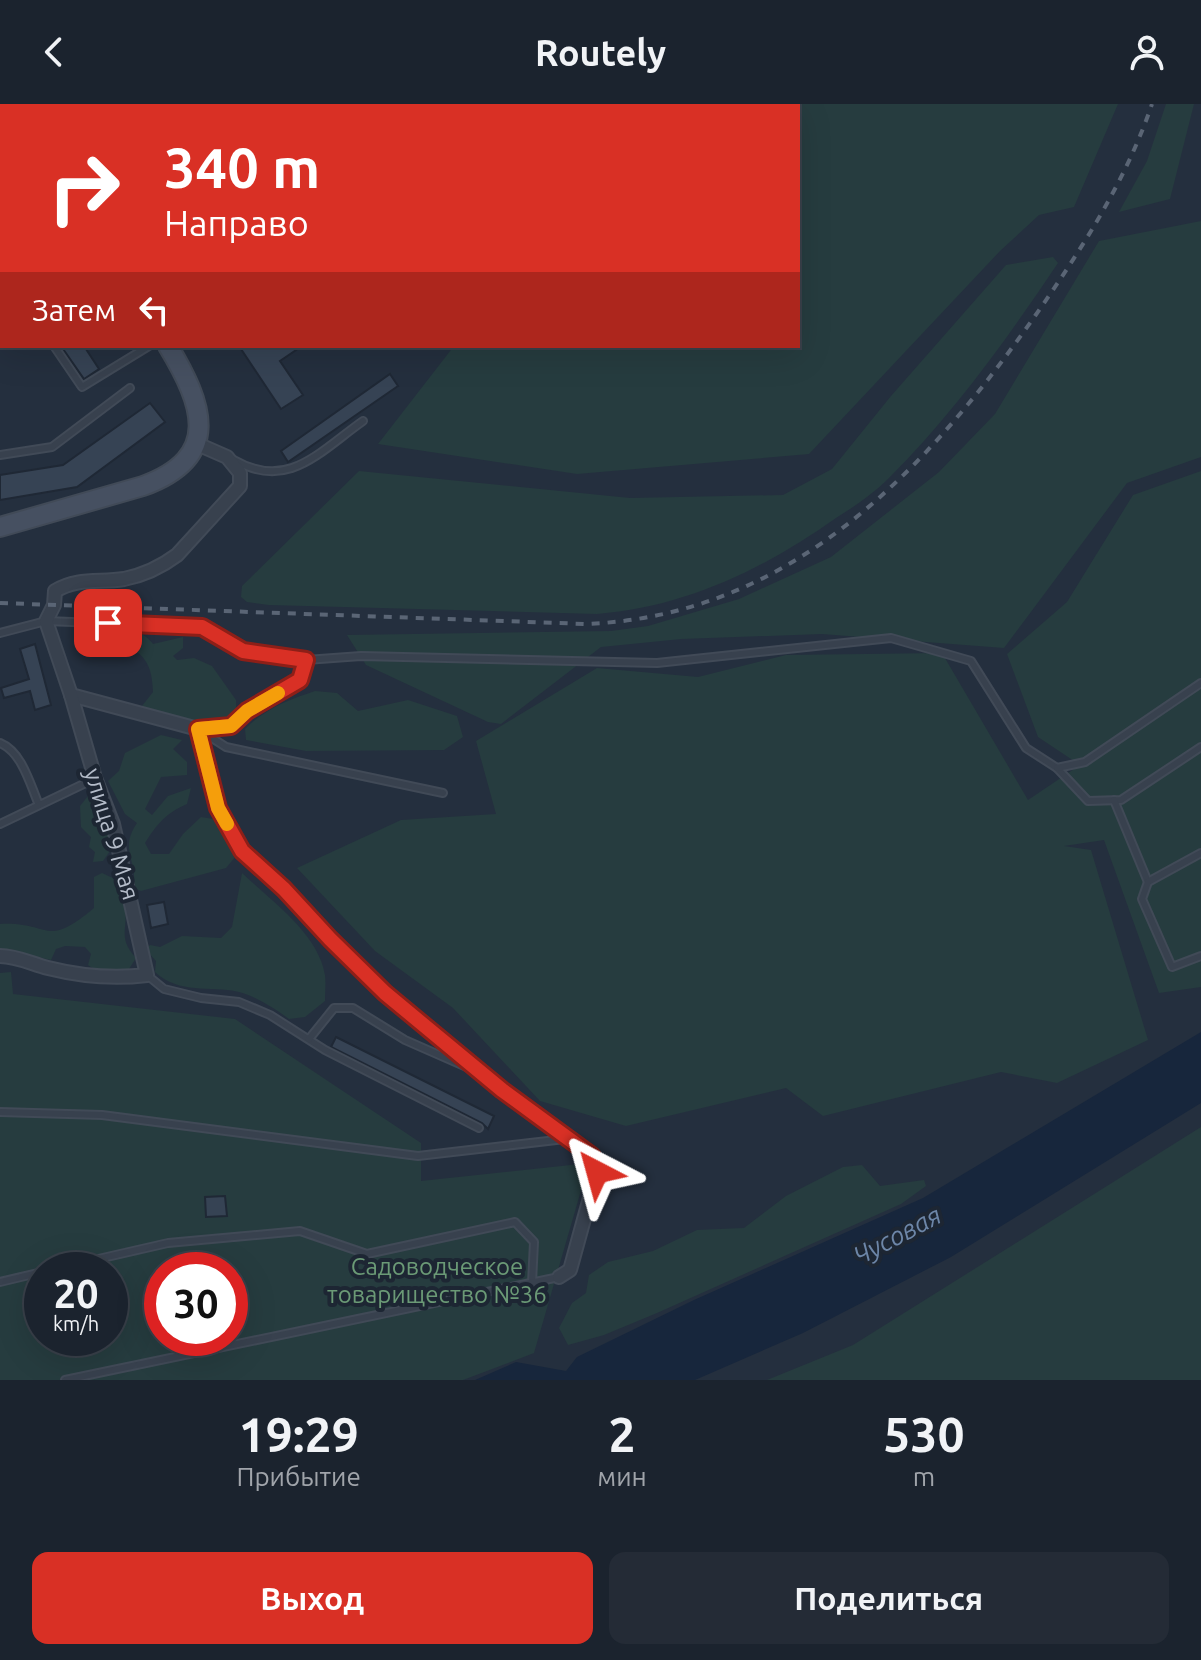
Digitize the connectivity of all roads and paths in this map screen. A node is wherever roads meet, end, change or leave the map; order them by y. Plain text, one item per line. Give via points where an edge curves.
1 (55, 348) edge
2 (146, 348) edge
3 (169, 348) edge
4 (130, 388) dead end
5 (363, 421) dead end
6 (195, 443) junction
7 (0, 455) edge
8 (227, 457) junction
9 (0, 527) edge
10 (46, 621) junction
11 (0, 633) edge
12 (306, 660) junction
13 (1201, 683) edge
14 (71, 695) junction
15 (198, 729) junction
16 (0, 743) edge
17 (1201, 747) edge
18 (1057, 768) junction
19 (95, 778) junction
20 (443, 793) dead end
21 (1114, 800) junction
22 (39, 805) junction
23 (0, 824) edge
24 (1201, 853) edge
25 (1148, 882) junction
26 (0, 956) edge
27 (1201, 956) edge
28 (147, 975) junction
29 (309, 1039) junction
30 (481, 1072) junction
31 (0, 1112) edge
32 (479, 1128) dead end
33 (569, 1139) junction
34 (128, 1252) edge
35 (24, 1276) edge
36 (559, 1277) joint
37 (0, 1282) edge
38 (532, 1283) junction
39 (65, 1380) edge

1 - 2 lane via 82,387
3 - 6 street via 194,395 199,419
4 - 7 lane via 52,447
5 - 8 lane via 284,473 261,473
6 - 8 street
6 - 9 street via 177,469 163,478
8 - 10 street via 240,473 240,486 177,555 149,572 61,587
10 - 11 lane
10 - 12 lane via 202,627 243,651
10 - 14 street, улица 9 Мая
12 - 15 lane via 300,680 231,726
12 - 18 lane via 361,656 657,663 891,638 971,661 1026,748
13 - 18 lane via 1085,762
14 - 15 street
14 - 19 street, улица 9 Мая
15 - 20 lane via 226,747
15 - 30 street via 218,808 242,851 385,993
16 - 22 lane via 19,761
17 - 21 lane
18 - 21 lane via 1088,801
19 - 22 lane
19 - 28 street, улица 9 Мая via 113,824
21 - 25 lane
22 - 23 lane
24 - 25 lane
25 - 27 lane via 1142,899 1172,967
26 - 28 street via 75,972
28 - 29 lane via 164,989 250,1006
29 - 30 lane via 334,1008 353,1008 405,1040
29 - 32 lane
30 - 33 street
31 - 33 lane via 102,1115 418,1156
33 - 36 street via 592,1156 597,1172 570,1270
34 - 38 lane via 168,1243 300,1231 367,1254 515,1222 534,1242
35 - 37 lane
36 - 38 lane
38 - 39 lane

